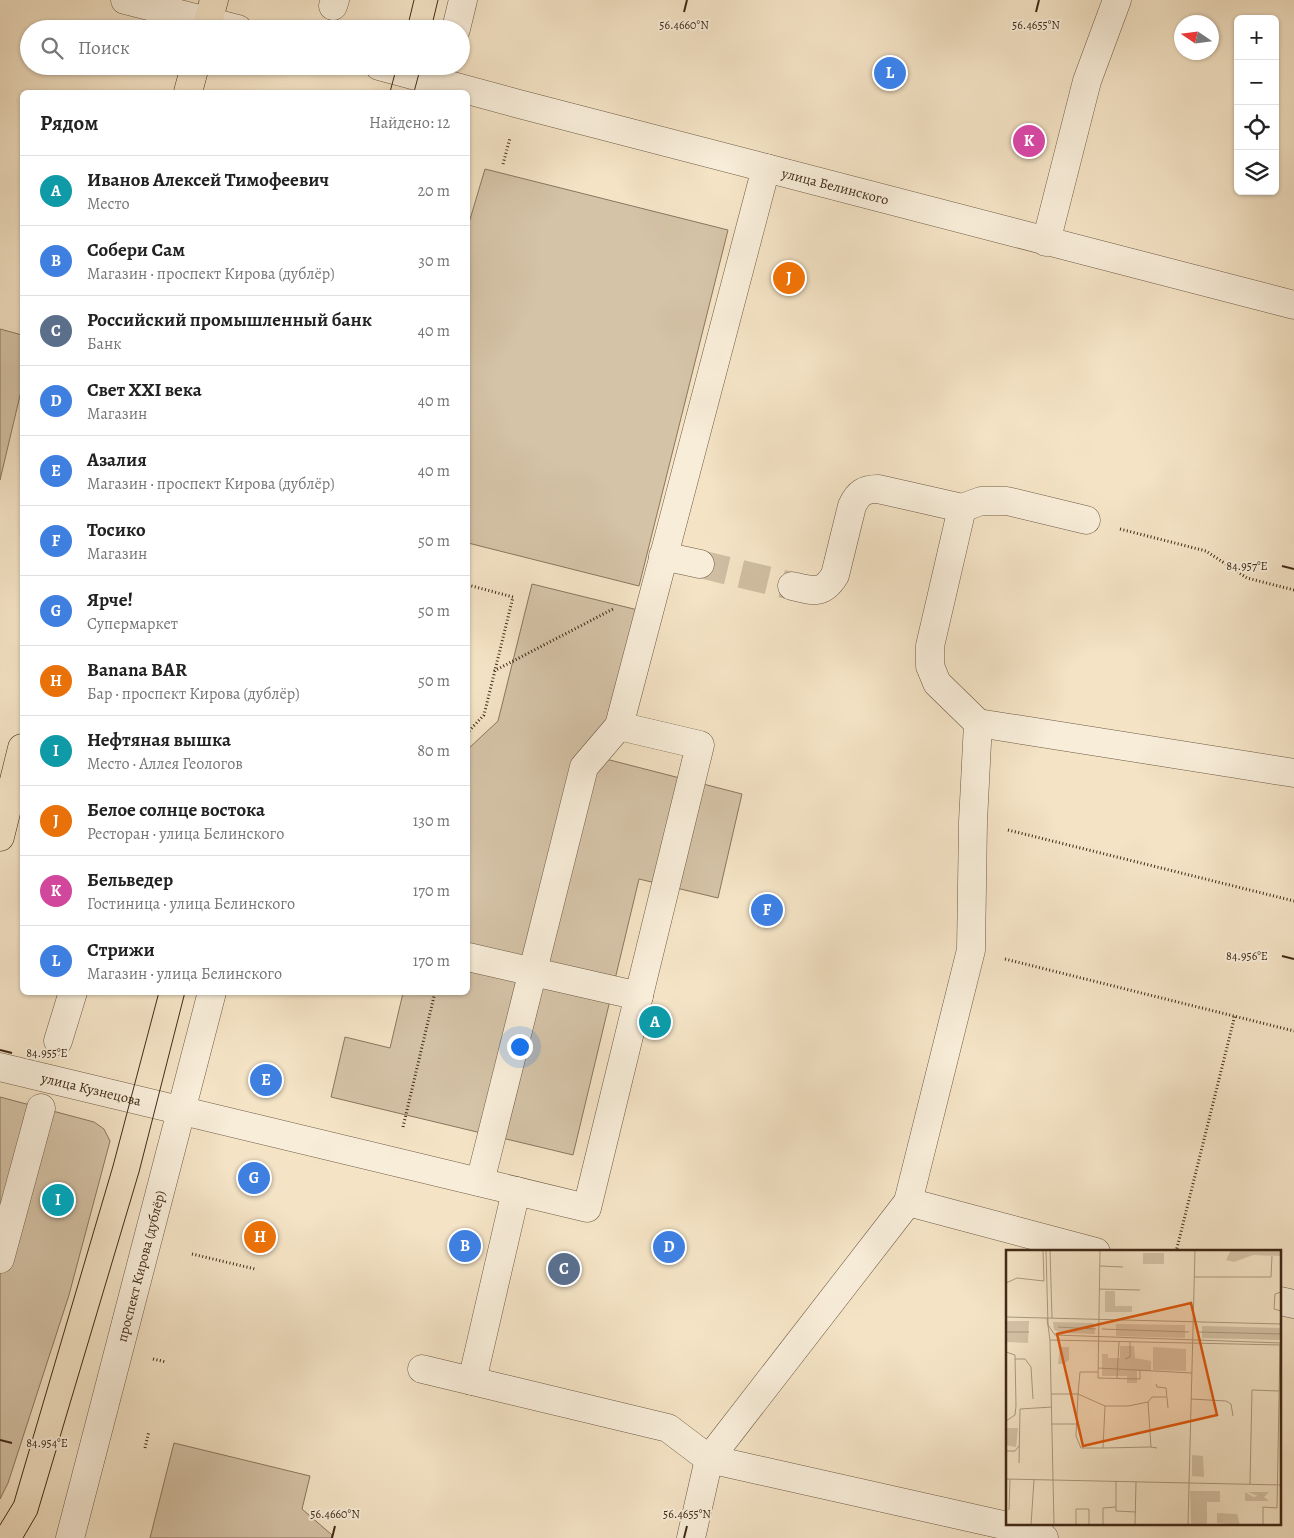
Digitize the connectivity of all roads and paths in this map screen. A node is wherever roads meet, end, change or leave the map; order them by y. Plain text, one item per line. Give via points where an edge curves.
1 (125, 0) edge
2 (463, 0) edge
3 (1117, 0) edge
4 (210, 17) edge
5 (458, 20) edge
6 (193, 75) edge
7 (417, 75) edge
8 (442, 81) edge
9 (189, 90) edge
10 (511, 134) dead end
11 (503, 164) dead end
12 (766, 168) junction
13 (1046, 242) junction
14 (1294, 305) edge
15 (962, 508) junction
16 (1086, 520) joint
17 (663, 556) junction
18 (700, 564) tunnel mouth
19 (470, 586) edge
20 (792, 586) tunnel mouth
21 (655, 587) junction
22 (1294, 590) edge
23 (494, 671) junction
24 (978, 723) junction
25 (619, 726) junction
26 (470, 730) edge
27 (20, 756) edge
28 (1294, 774) edge
29 (973, 822) junction
30 (0, 837) edge
31 (1294, 901) edge
32 (970, 950) junction
33 (470, 957) edge
34 (532, 972) junction
35 (72, 995) edge
36 (211, 995) edge
37 (434, 995) edge
38 (638, 996) junction
39 (1235, 1016) junction
40 (1294, 1031) edge
41 (58, 1041) dead end
42 (0, 1067) edge
43 (41, 1108) dead end
44 (182, 1110) junction
45 (395, 1161) junction
46 (480, 1182) junction
47 (516, 1191) junction
48 (908, 1202) junction
49 (1088, 1250) edge
50 (1176, 1250) edge
51 (192, 1254) dead end
52 (0, 1259) edge
53 (255, 1269) dead end
54 (422, 1369) dead end
55 (472, 1381) junction
56 (149, 1431) dead end
57 (145, 1448) dead end
58 (709, 1458) junction
59 (1040, 1536) edge
60 (70, 1538) edge
61 (690, 1538) edge

1 - 4 street
2 - 5 street
3 - 13 street via 1087,81
6 - 9 main road
7 - 8 street, улица Белинского
8 - 12 street, улица Белинского
10 - 11 path
12 - 13 street, улица Белинского
12 - 17 street
13 - 14 street, улица Белинского
15 - 16 street via 981,500 1007,501
15 - 20 street via 866,489 857,495 852,506 830,584 820,590
15 - 24 street via 930,646 930,666 937,683
16 - 22 path via 1206,551 1247,578
17 - 18 street
17 - 21 street
19 - 23 path via 513,597
21 - 23 path
21 - 25 street
23 - 26 path via 484,715
24 - 28 street
24 - 29 street
25 - 34 street via 584,767
25 - 38 street via 700,745
27 - 30 main road
29 - 31 path
29 - 32 street
32 - 39 path
32 - 48 street
33 - 34 street
34 - 38 street
34 - 46 street
35 - 41 street
36 - 44 street, проспект Кирова (дублёр)
37 - 45 path
38 - 47 street, улица Кузнецова via 587,1208
39 - 40 path
39 - 50 path
42 - 44 street, улица Кузнецова
43 - 52 street
44 - 45 street, улица Кузнецова
44 - 60 street, проспект Кирова (дублёр)
45 - 46 street, улица Кузнецова
46 - 47 street, улица Кузнецова
47 - 55 street
48 - 49 street
48 - 58 street
51 - 53 path
54 - 55 street
55 - 58 street via 668,1428
56 - 57 path
58 - 59 street
58 - 61 street

